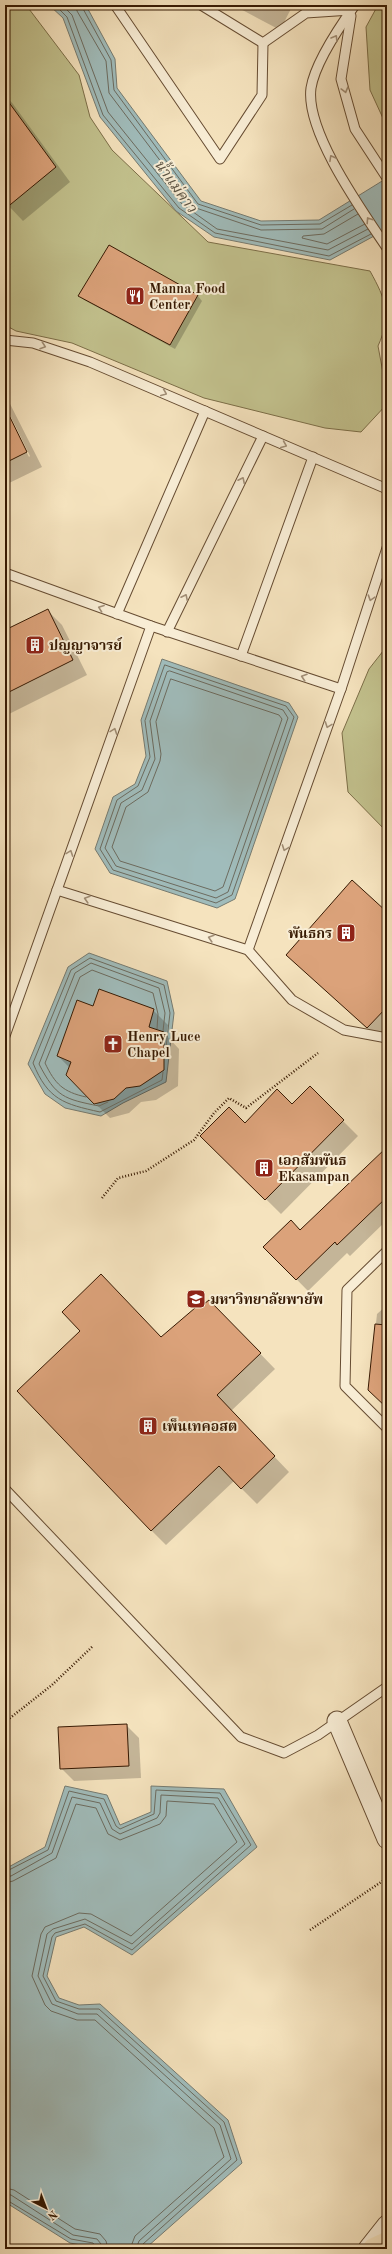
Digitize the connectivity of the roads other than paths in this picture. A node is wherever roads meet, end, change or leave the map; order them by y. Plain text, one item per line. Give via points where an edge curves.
1 (115, 5) edge
2 (201, 5) edge
3 (353, 8) edge
4 (263, 43) junction
5 (385, 176) edge
6 (387, 248) edge
7 (5, 340) edge
8 (205, 411) junction
9 (263, 436) junction
10 (313, 457) junction
11 (387, 489) edge
12 (387, 548) edge
13 (5, 573) edge
14 (117, 614) junction
15 (151, 626) junction
16 (167, 632) junction
17 (240, 656) junction
18 (341, 689) junction
19 (57, 890) junction
20 (248, 950) junction
21 (5, 1036) edge
22 (387, 1038) edge
23 (387, 1251) edge
24 (387, 1428) edge
25 (5, 1489) edge
26 (387, 1687) edge
27 (337, 1721) junction
28 (387, 1839) edge
29 (387, 2225) edge
30 (387, 2243) edge
31 (368, 2249) edge
32 (374, 2249) edge

1 - 4 lane via 220,159 262,96
2 - 4 lane
3 - 4 lane via 306,13
3 -> 5 lane via 341,79 355,129
6 -> 3 lane via 351,192 320,134 313,113 311,88 319,64
7 -> 8 lane via 33,342 90,362
8 - 9 lane
8 - 14 lane
9 -> 10 lane
16 -> 9 lane
10 - 11 lane
10 - 17 lane
12 -> 18 lane
14 -> 13 lane
14 - 15 lane
15 - 16 lane
19 -> 15 lane
16 - 17 lane
18 -> 17 lane
18 -> 20 lane
20 -> 19 lane
19 - 21 lane
20 - 22 lane via 292,1000 344,1030
23 - 24 lane via 347,1290 345,1386
25 - 27 lane via 241,1738 284,1752 318,1735
26 - 27 lane
27 - 28 street
29 - 31 street
30 - 32 main road

